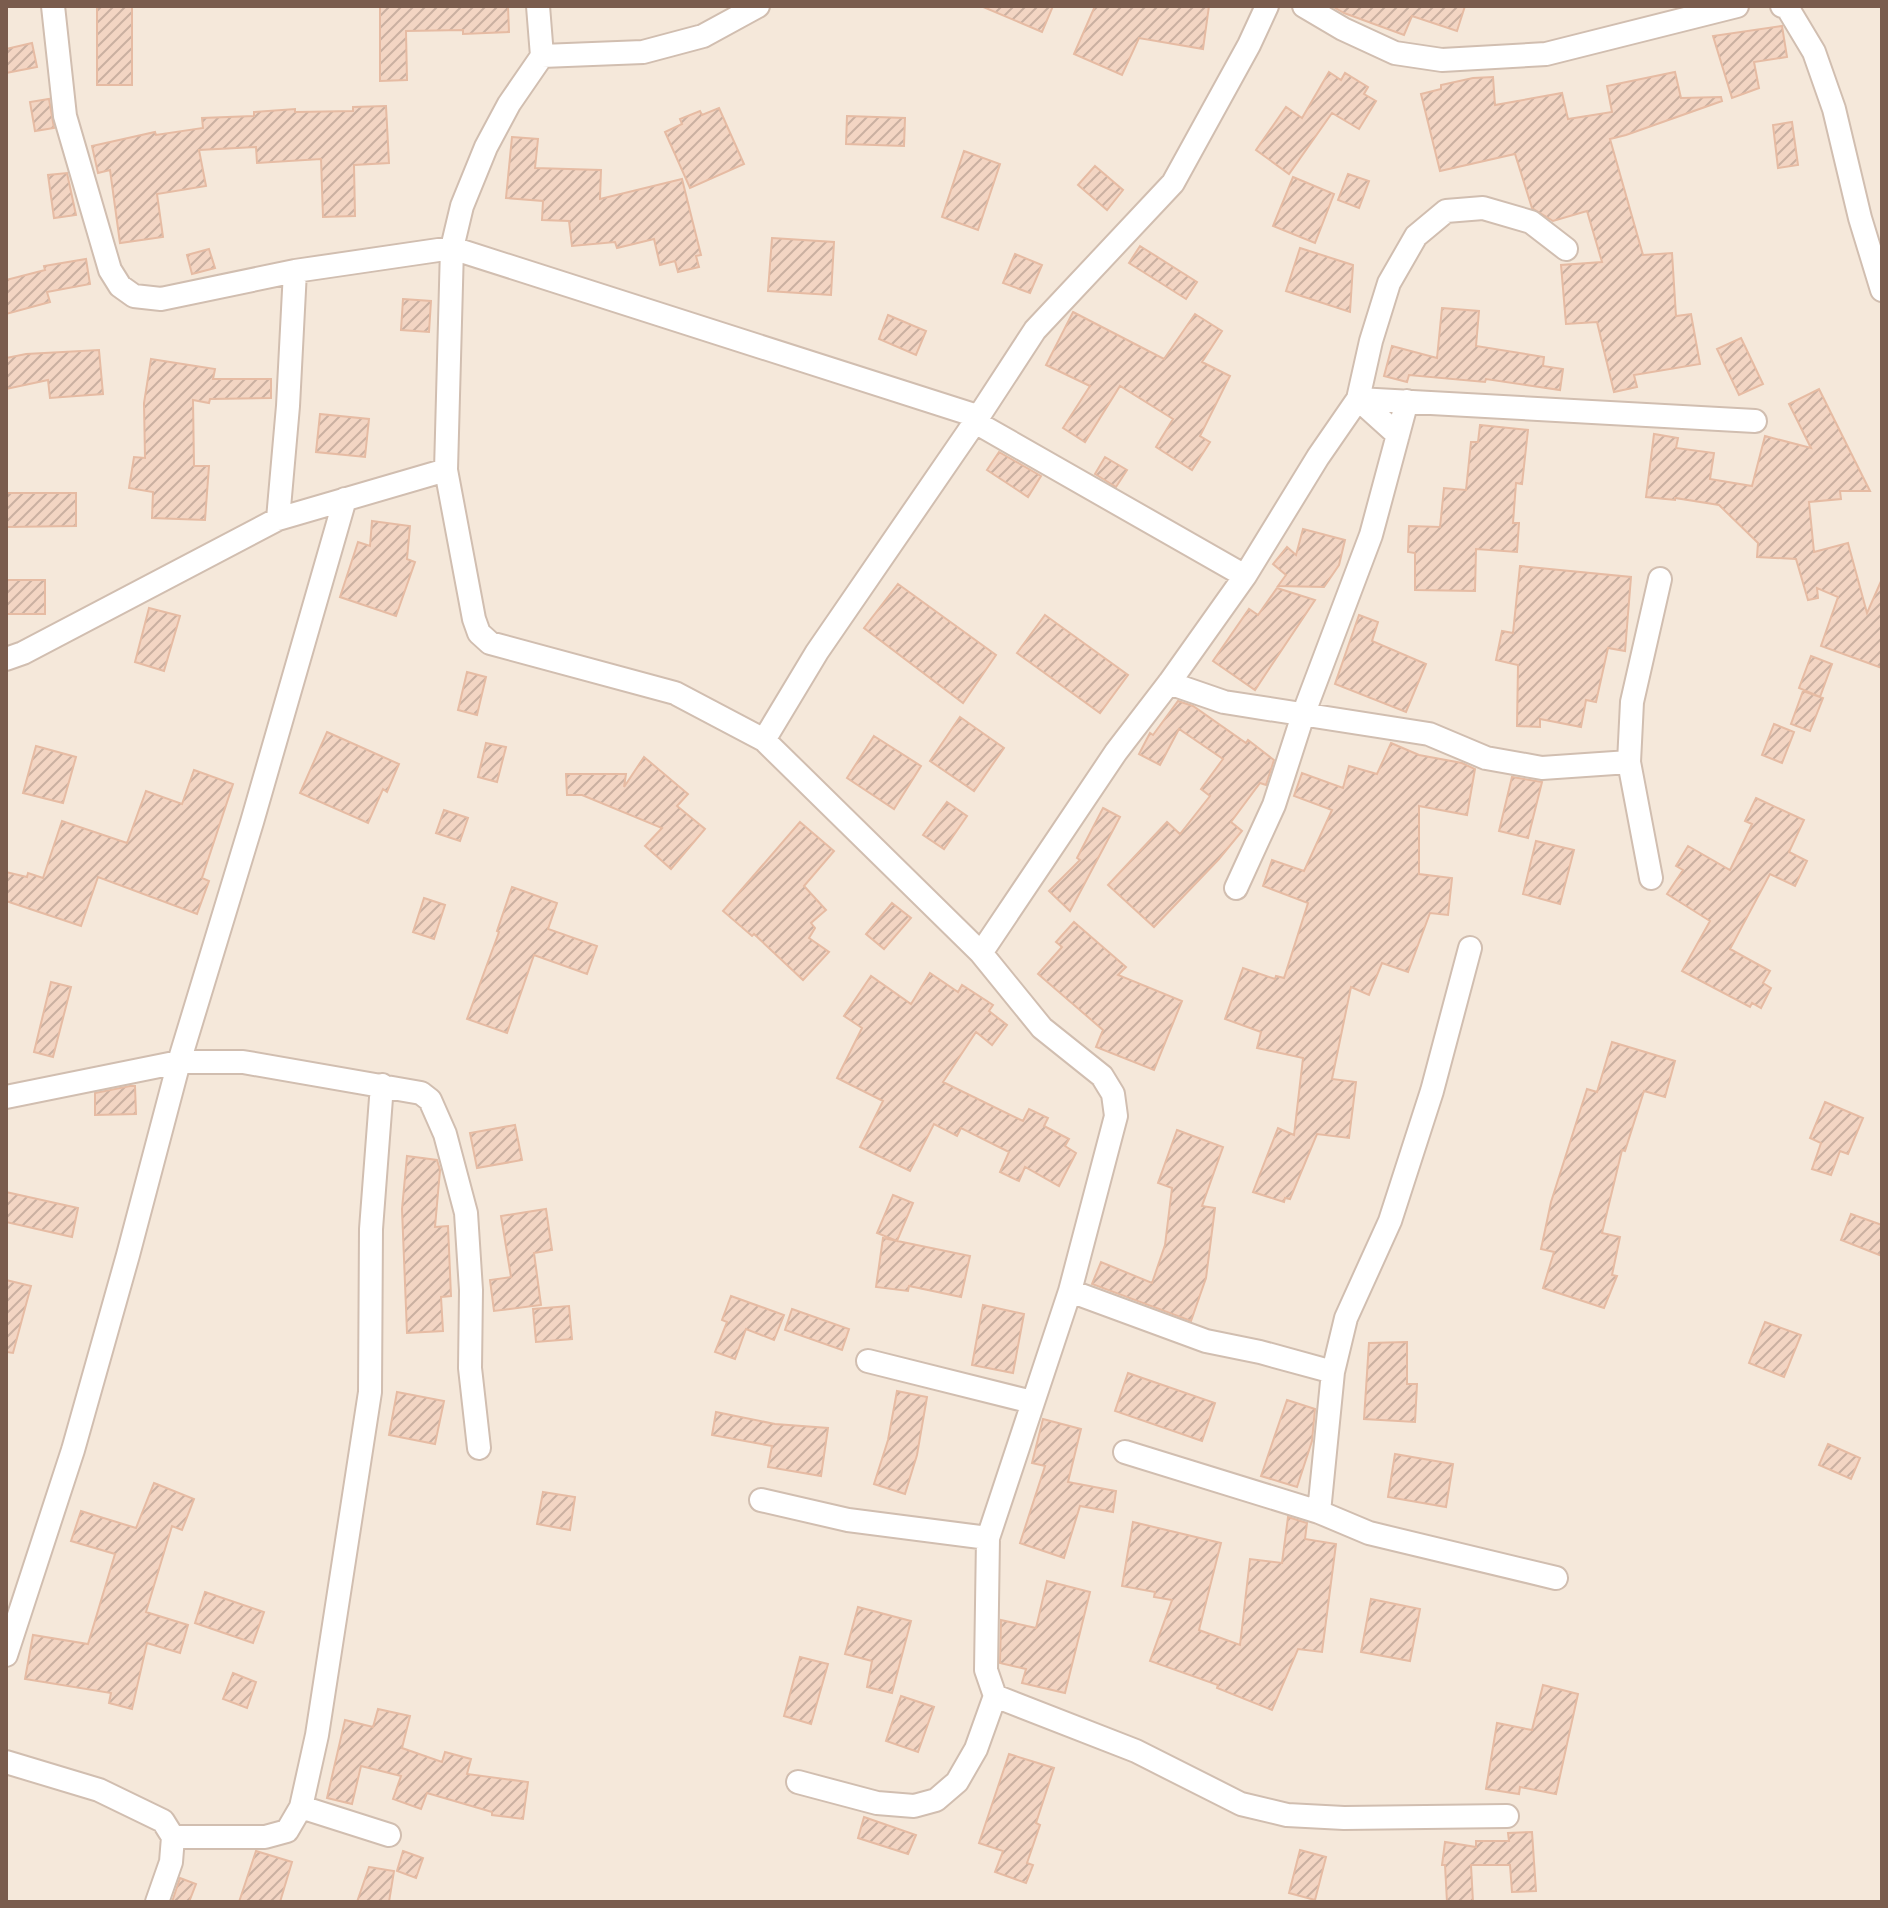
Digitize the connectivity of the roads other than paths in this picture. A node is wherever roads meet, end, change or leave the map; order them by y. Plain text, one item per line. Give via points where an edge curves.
1 (53, 6) edge
2 (538, 6) edge
3 (758, 6) edge
4 (1267, 6) edge
5 (1304, 6) edge
6 (1737, 6) edge
7 (1782, 6) edge
8 (542, 56) junction
9 (452, 248) junction
10 (1566, 249) dead end
11 (295, 271) junction
12 (1882, 290) edge
13 (1358, 399) junction
14 (1407, 401) junction
15 (976, 419) junction
16 (1755, 421) dead end
17 (1398, 435) junction
18 (446, 470) junction
19 (345, 499) junction
20 (278, 519) junction
21 (1245, 576) junction
22 (1660, 579) dead end
23 (6, 659) edge
24 (1169, 683) junction
25 (1303, 715) junction
26 (764, 740) junction
27 (1629, 762) junction
28 (1651, 878) dead end
29 (1236, 888) dead end
30 (1470, 948) dead end
31 (981, 953) junction
32 (179, 1062) junction
33 (382, 1085) junction
34 (6, 1097) edge
35 (1070, 1291) junction
36 (868, 1361) dead end
37 (1333, 1372) junction
38 (1032, 1402) junction
39 (479, 1448) dead end
40 (1125, 1452) dead end
41 (761, 1500) dead end
42 (1319, 1512) junction
43 (988, 1538) junction
44 (1556, 1578) dead end
45 (6, 1655) edge
46 (995, 1696) junction
47 (6, 1762) edge
48 (798, 1782) dead end
49 (301, 1807) junction
50 (1507, 1816) dead end
51 (389, 1835) dead end
52 (173, 1837) junction
53 (157, 1902) edge

1 - 11 street via 65,116 110,270 120,286 134,296 161,299
2 - 8 street
3 - 8 street via 703,36 643,52
4 - 15 street via 1173,183 1035,330
5 - 6 street via 1395,53 1442,60 1546,54
7 - 12 street via 1814,52
8 - 9 street via 486,147
9 - 11 street
9 - 15 street
9 - 18 street
10 - 13 street via 1531,222 1483,208 1446,211 1416,236 1389,283
11 - 20 street
13 - 14 street
13 - 17 street
13 - 21 street
14 - 16 street
14 - 17 street
15 - 21 street
15 - 26 street via 817,652
17 - 25 street via 1371,535
18 - 19 street
18 - 26 street via 474,619 490,643 675,693
19 - 20 street
19 - 32 street
20 - 23 street
21 - 24 street
22 - 27 street via 1632,702
24 - 25 street via 1224,702
24 - 31 street
25 - 27 street via 1429,734 1486,758 1542,768
25 - 29 street via 1274,805
26 - 31 street
27 - 28 street
30 - 37 street via 1409,1163 1390,1221 1346,1318
31 - 35 street via 1042,1028 1102,1076 1113,1094 1116,1116
32 - 33 street via 243,1062
32 - 34 street
32 - 45 street via 73,1450
33 - 39 street via 430,1100 445,1134 466,1213 470,1368
33 - 49 street via 371,1229 370,1392
35 - 37 street via 1206,1341
35 - 38 street
36 - 38 street
37 - 42 street
38 - 43 street
40 - 42 street
41 - 43 street via 848,1520
42 - 44 street via 1369,1533
43 - 46 street via 986,1670
46 - 48 street via 976,1749 957,1782 936,1800 914,1806 877,1803
46 - 50 street via 1136,1751 1241,1804 1287,1815
47 - 52 street via 99,1790 163,1821
49 - 51 street
49 - 52 street via 287,1831 265,1837
52 - 53 street via 171,1862

